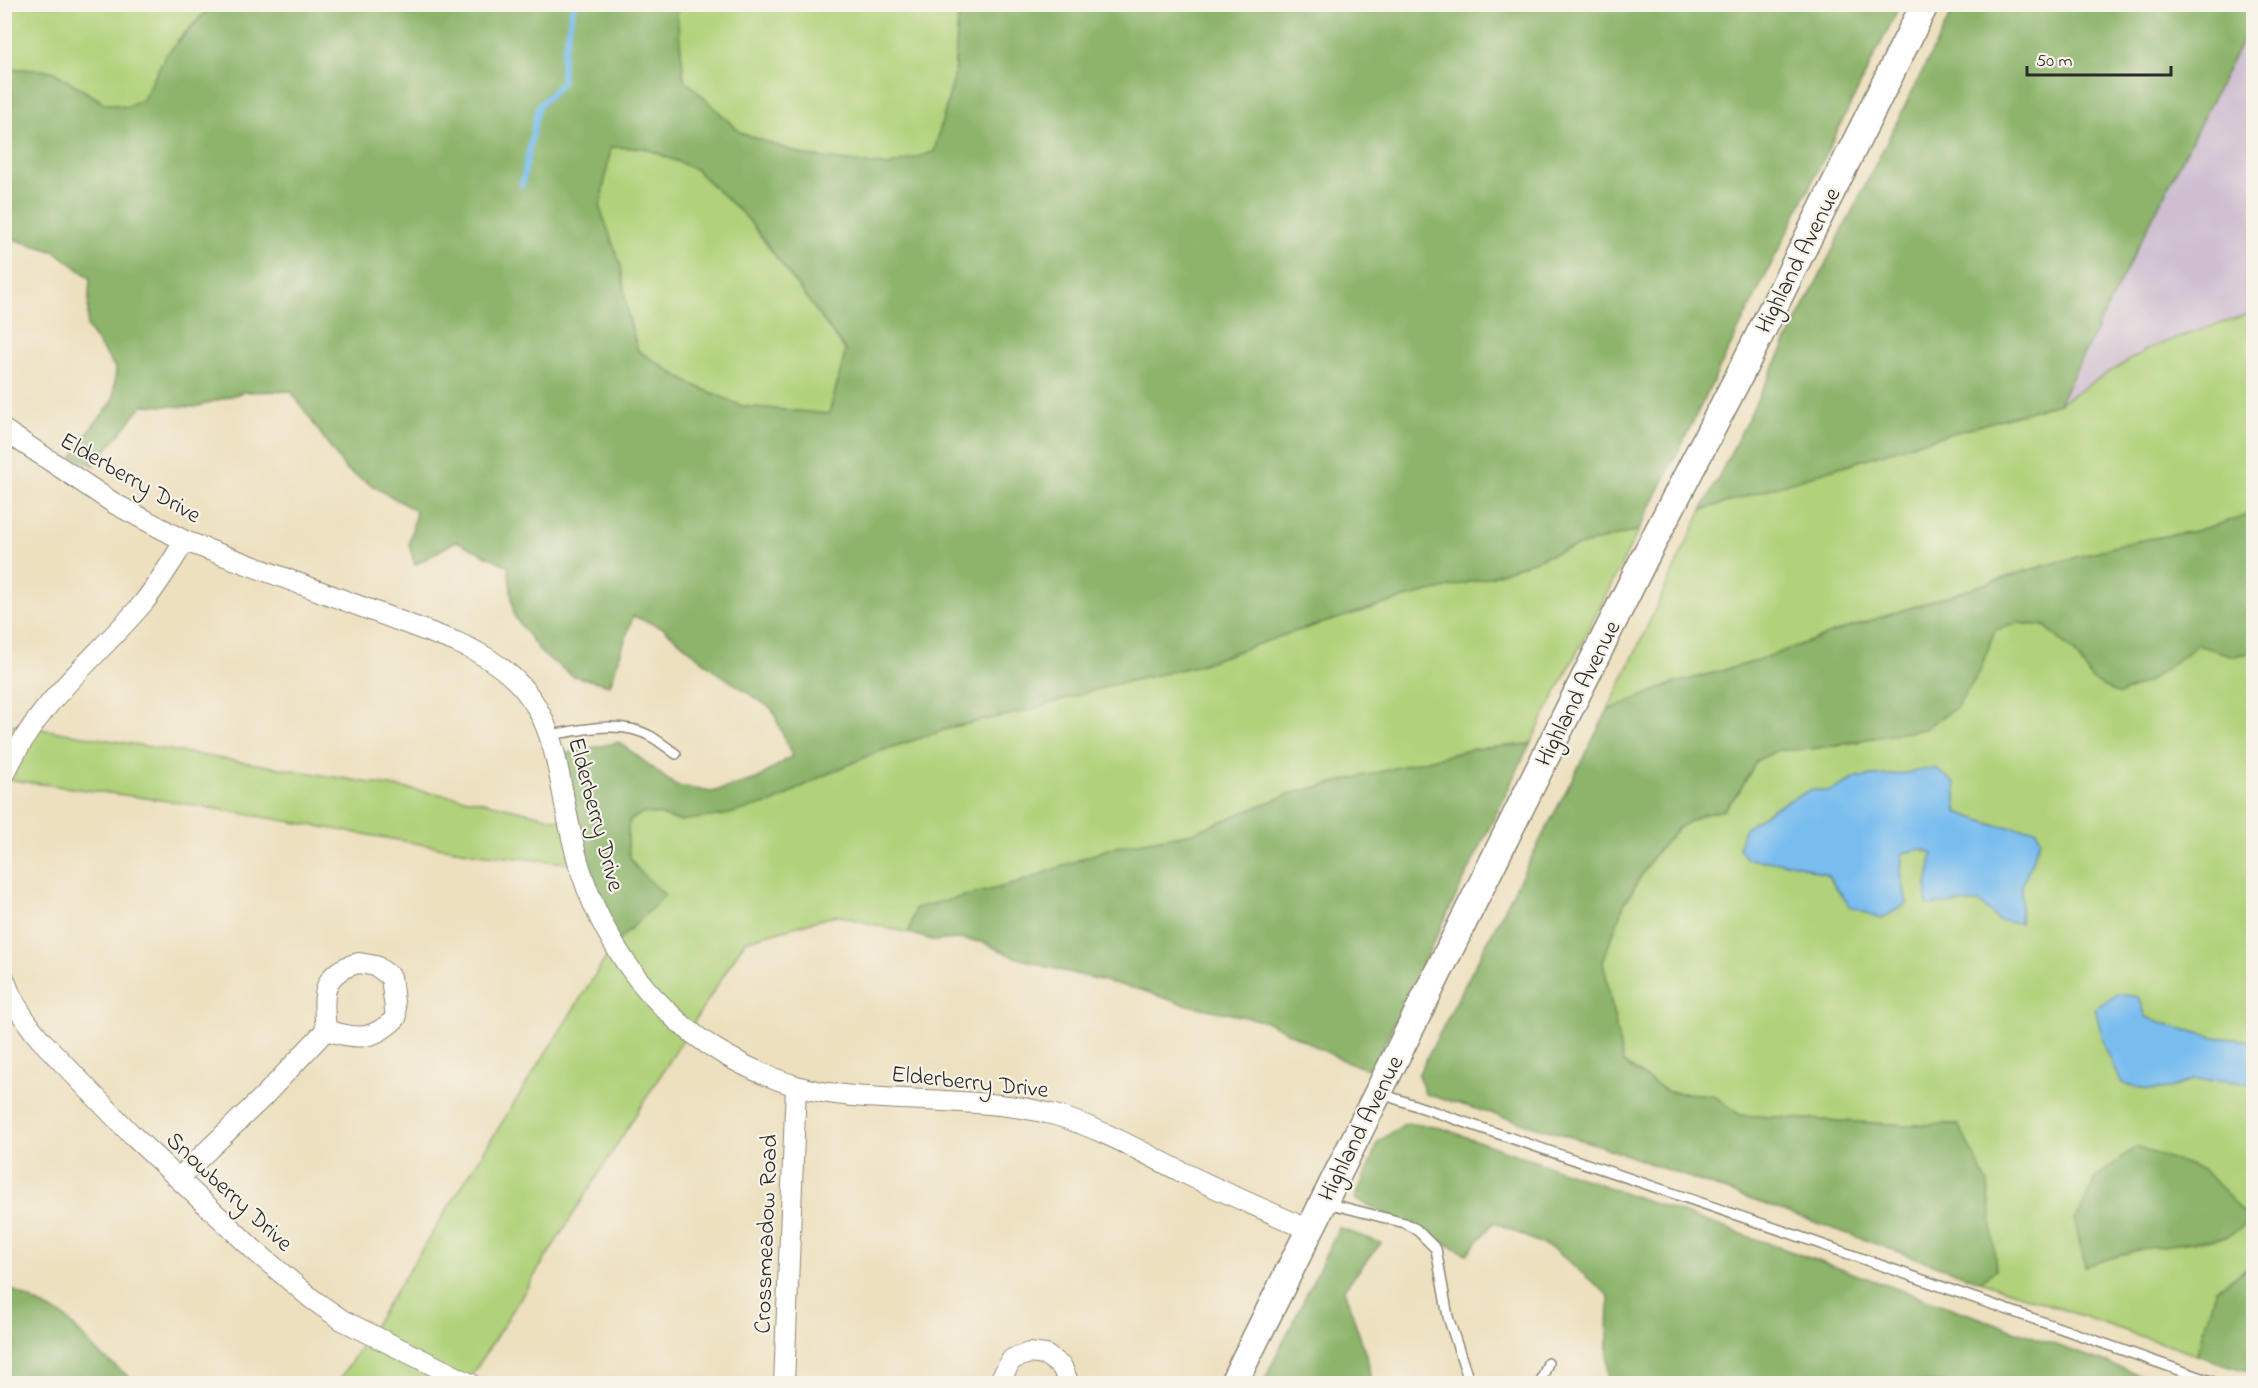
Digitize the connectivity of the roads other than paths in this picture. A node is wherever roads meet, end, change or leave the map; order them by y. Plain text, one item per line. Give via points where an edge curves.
1 (1925, 4) edge
2 (4, 430) edge
3 (185, 541) junction
4 (550, 735) junction
5 (676, 753) dead end
6 (4, 776) edge
7 (4, 978) edge
8 (326, 1030) dead end
9 (796, 1086) junction
10 (1377, 1093) junction
11 (179, 1178) junction
12 (1323, 1202) junction
13 (1309, 1230) junction
14 (1548, 1363) dead end
15 (471, 1383) edge
16 (784, 1383) edge
17 (998, 1383) edge
18 (1069, 1383) edge
19 (1233, 1383) edge
20 (1470, 1383) edge
21 (1540, 1383) edge
22 (2219, 1383) edge

1 - 10 street, Highland Avenue
2 - 3 street, Elderberry Drive via 116,504
3 - 4 street, Elderberry Drive via 488,657 531,696
3 - 6 street via 144,601 64,685 27,732
4 - 5 lane via 600,728 626,729 651,736
4 - 9 street, Elderberry Drive via 586,886 614,945 638,979 694,1034 742,1064
7 - 11 street, Snowberry Drive via 27,1024 40,1039
8 - 11 street
9 - 13 street, Elderberry Drive via 851,1095 1019,1107 1053,1114 1086,1124
9 - 16 street, Crossmeadow Road
10 - 12 street, Highland Avenue
10 - 22 lane
11 - 15 street, Snowberry Drive via 254,1251 327,1310
12 - 13 street, Highland Avenue
12 - 20 lane via 1405,1223 1436,1249 1446,1309
13 - 19 street, Highland Avenue
14 - 21 lane
17 - 18 street via 1012,1359 1029,1353 1046,1355 1062,1367

